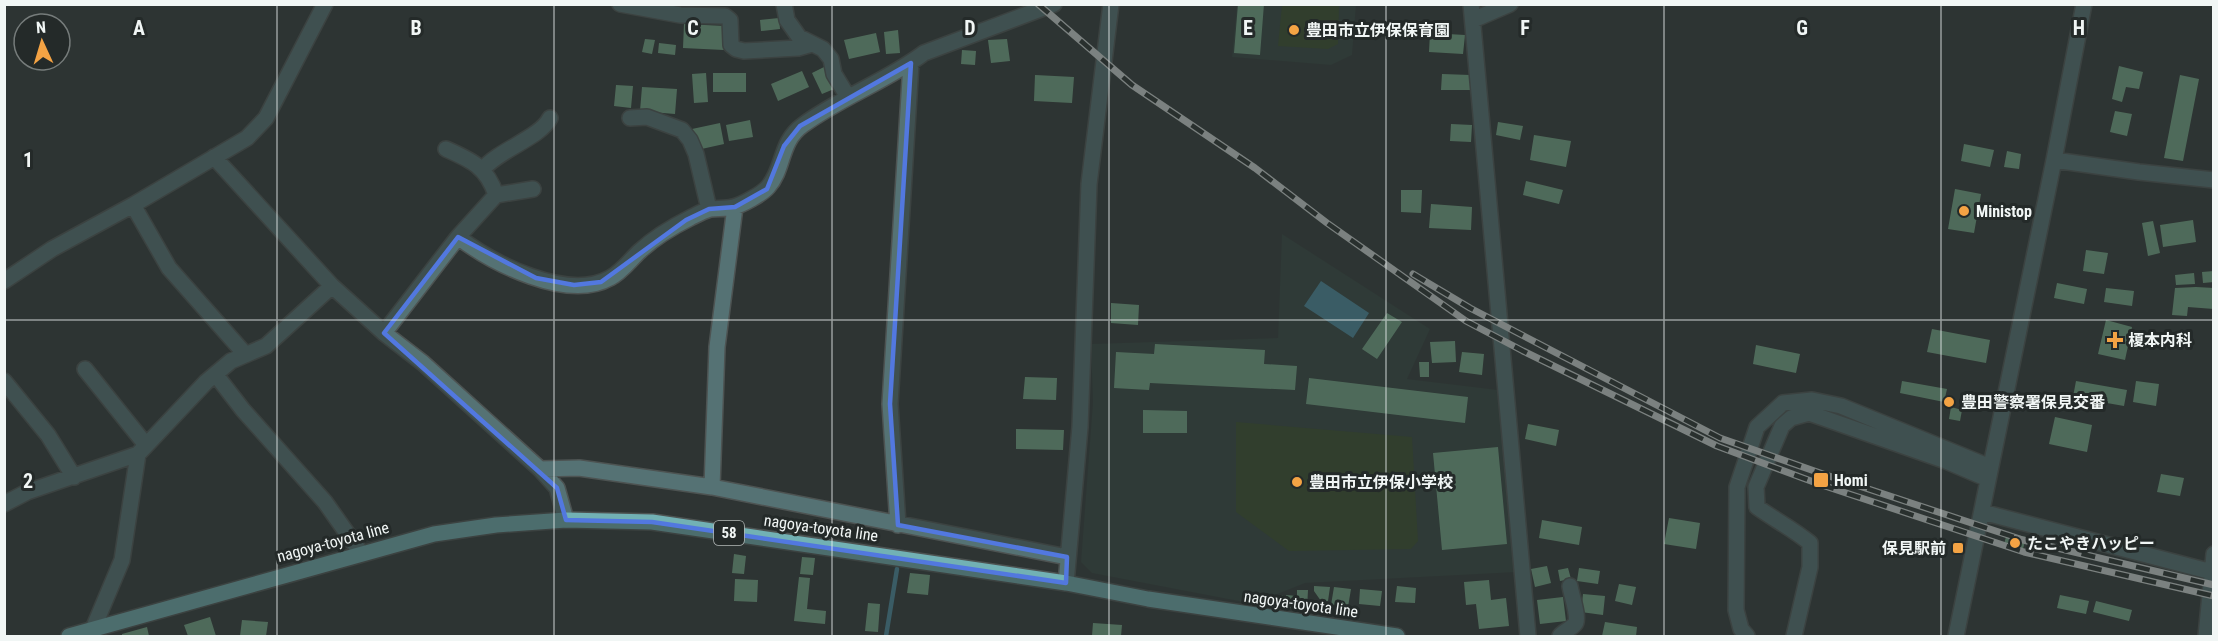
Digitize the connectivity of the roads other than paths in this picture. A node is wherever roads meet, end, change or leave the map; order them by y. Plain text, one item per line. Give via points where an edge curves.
1 (325, 4) edge
2 (620, 4) edge
3 (784, 4) edge
4 (1054, 4) edge
5 (1111, 4) edge
6 (1510, 4) edge
7 (2084, 4) edge
8 (1472, 12) edge
9 (812, 44) junction
10 (911, 63) junction
11 (848, 97) junction
12 (550, 118) dead end
13 (630, 118) dead end
14 (446, 148) dead end
15 (214, 157) junction
16 (2054, 160) junction
17 (483, 169) junction
18 (2214, 180) edge
19 (533, 189) dead end
20 (496, 195) junction
21 (133, 205) junction
22 (735, 207) junction
23 (709, 209) junction
24 (458, 237) junction
25 (4, 281) edge
26 (332, 286) junction
27 (384, 333) junction
28 (245, 354) junction
29 (85, 369) dead end
30 (216, 375) junction
31 (4, 381) edge
32 (142, 449) junction
33 (540, 469) junction
34 (1989, 473) junction
35 (74, 477) junction
36 (712, 487) junction
37 (4, 504) edge
38 (1982, 512) junction
39 (566, 520) junction
40 (898, 525) junction
41 (361, 553) junction
42 (2214, 554) edge
43 (1067, 557) junction
44 (2212, 572) junction
45 (1066, 583) junction
46 (1570, 586) dead end
47 (93, 629) junction
48 (116, 629) edge
49 (69, 636) edge
50 (1397, 636) edge
51 (1528, 636) edge
52 (1560, 636) edge
53 (1747, 636) edge
54 (1794, 636) edge
55 (1956, 636) edge
56 (2206, 636) edge

1 - 15 street via 266,118 247,138
2 - 9 street via 680,15 725,16 730,20 731,45 744,51
3 - 9 street via 787,20 799,37
4 - 10 street via 930,51
5 - 43 street via 1089,184 1080,428
6 - 8 street
7 - 16 street
8 - 51 street
9 - 11 street via 831,59 834,74
10 - 11 street
10 - 40 street via 890,404
11 - 22 street via 800,126 784,146 777,174 767,189
12 - 17 street via 541,129 497,155
13 - 23 street via 647,117 682,130 696,154
14 - 17 street
15 - 21 street
15 - 26 street
16 - 18 street
16 - 34 street
17 - 20 street
19 - 20 street
20 - 24 street
21 - 25 street via 52,249
21 - 28 street via 169,268
22 - 23 street
22 - 36 street via 717,346
23 - 24 street via 664,234 611,278 588,285 536,278
24 - 27 street
26 - 27 street
26 - 28 street via 266,346
27 - 33 street via 423,363
28 - 30 street
29 - 32 street
30 - 32 street
30 - 41 street via 325,502
31 - 35 street via 48,435
32 - 35 street
32 - 47 street via 122,560
33 - 36 street via 579,468
33 - 39 street via 557,488
34 - 38 street
34 - 53 street via 1841,406 1812,400 1783,403 1756,427 1737,487 1736,610
34 - 54 street via 1946,462 1809,413 1791,418 1782,426 1756,487 1756,507 1810,543 1810,567
35 - 37 street
36 - 40 street
38 - 44 street
38 - 55 street
39 - 41 main road, nagoya-toyota line / 58 via 434,534
39 - 45 main road, nagoya-toyota line / 58 via 652,522
40 - 43 street
41 - 48 main road, nagoya-toyota line / 58
42 - 44 street
43 - 45 street
44 - 56 street
45 - 50 main road, nagoya-toyota line / 58
46 - 52 street via 1577,620
47 - 48 main road, nagoya-toyota line / 58
47 - 49 main road, nagoya-toyota line / 58

